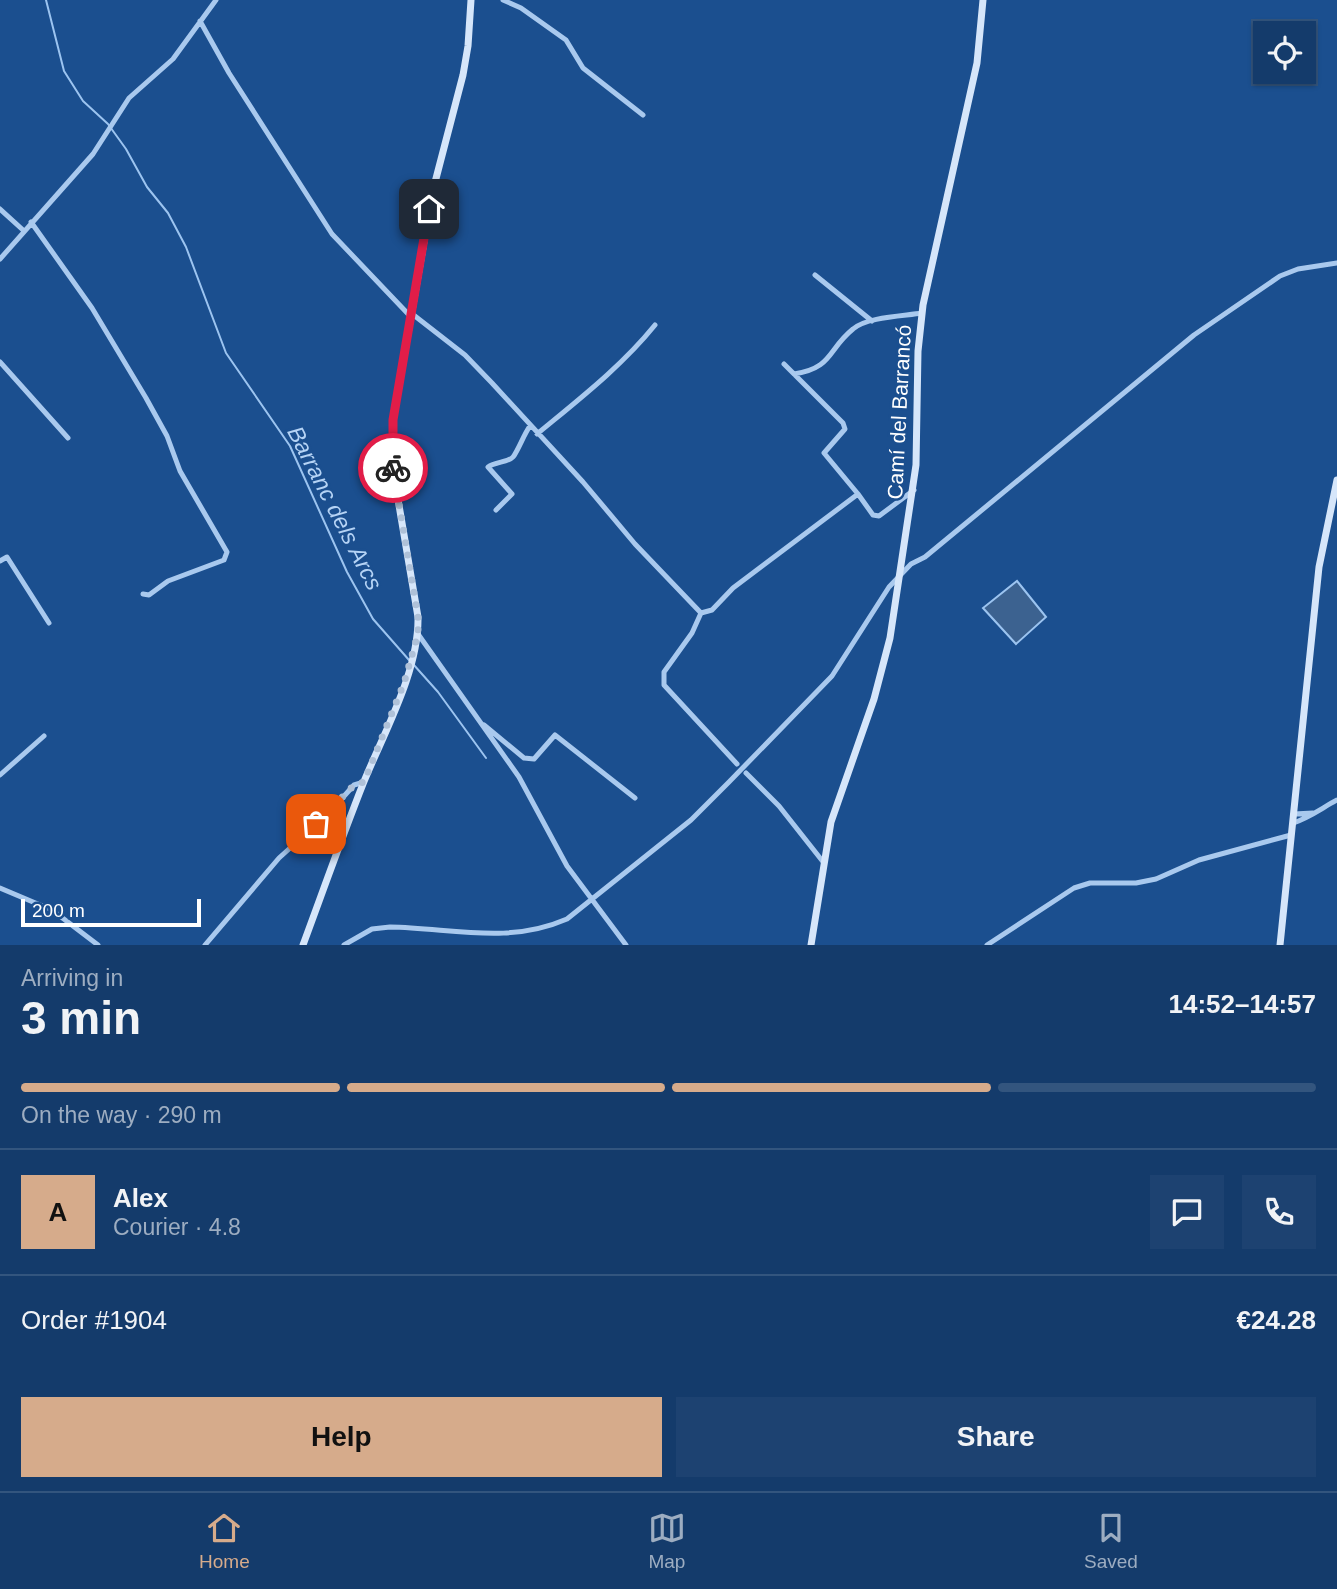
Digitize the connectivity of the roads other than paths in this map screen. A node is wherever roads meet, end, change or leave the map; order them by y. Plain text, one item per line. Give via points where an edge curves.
1 (216, 0) edge
2 (471, 0) edge
3 (503, 0) edge
4 (983, 0) edge
5 (200, 21) junction
6 (643, 115) dead end
7 (0, 209) edge
8 (31, 222) junction
9 (23, 230) junction
10 (0, 259) edge
11 (1337, 263) edge
12 (815, 275) dead end
13 (922, 313) junction
14 (411, 315) junction
15 (872, 321) junction
16 (655, 326) dead end
17 (0, 362) edge
18 (784, 364) dead end
19 (794, 374) junction
20 (530, 426) junction
21 (537, 434) junction
22 (68, 438) dead end
23 (1337, 480) edge
24 (914, 490) junction
25 (858, 494) junction
26 (495, 510) dead end
27 (0, 561) edge
28 (899, 576) junction
29 (144, 594) dead end
30 (701, 613) junction
31 (49, 623) dead end
32 (418, 634) junction
33 (479, 720) junction
34 (44, 736) dead end
35 (737, 764) dead end
36 (0, 765) edge
37 (2, 773) edge
38 (746, 773) dead end
39 (364, 782) junction
40 (635, 798) dead end
41 (1337, 800) edge
42 (1293, 819) junction
43 (1291, 835) junction
44 (824, 863) junction
45 (0, 888) edge
46 (594, 901) junction
47 (98, 945) edge
48 (205, 945) edge
49 (303, 945) edge
50 (344, 945) edge
51 (626, 945) edge
52 (811, 945) edge
53 (987, 945) edge
54 (1280, 945) edge

1 - 5 street
2 - 14 street via 463,75 433,190
3 - 6 street via 566,40 583,68
4 - 13 street, Camí del Barrancó via 975,74
5 - 8 street via 173,59 129,99 93,154
5 - 14 street via 332,234
7 - 9 street
8 - 9 street
8 - 29 street via 92,308 146,398 180,471 227,551 223,560
9 - 10 street
11 - 28 street via 1280,276 1194,335
12 - 15 street
13 - 15 street
13 - 24 street, Camí del Barrancó
14 - 20 street via 465,355
14 - 32 street via 391,445
15 - 19 street via 854,327 826,363
16 - 21 street via 597,385
17 - 22 street
18 - 19 street
19 - 25 street via 843,423 845,429 824,453
20 - 21 street
20 - 26 street via 513,457 488,467 512,494
21 - 30 street
23 - 42 street via 1319,567
24 - 25 street via 879,516 873,515
24 - 28 street, Camí del Barrancó
25 - 30 street via 733,588 712,610
27 - 31 street via 7,557
28 - 44 street, Camí del Barrancó via 882,671 831,822
28 - 46 street via 832,676 691,820
30 - 35 street via 692,634 663,671 664,685
32 - 33 street
32 - 39 street via 404,683
33 - 40 street via 524,758 534,759 555,735
33 - 46 street via 519,777 567,866
34 - 37 street
36 - 37 street
38 - 44 street
39 - 48 street via 354,785 279,858
39 - 49 street
41 - 42 street via 1306,819
42 - 43 street
43 - 53 street via 1199,860 1156,879 1074,888
43 - 54 street
44 - 52 street, Camí del Barrancó
45 - 47 street via 52,910
46 - 50 street via 544,930 496,936 390,927 372,929
46 - 51 street

